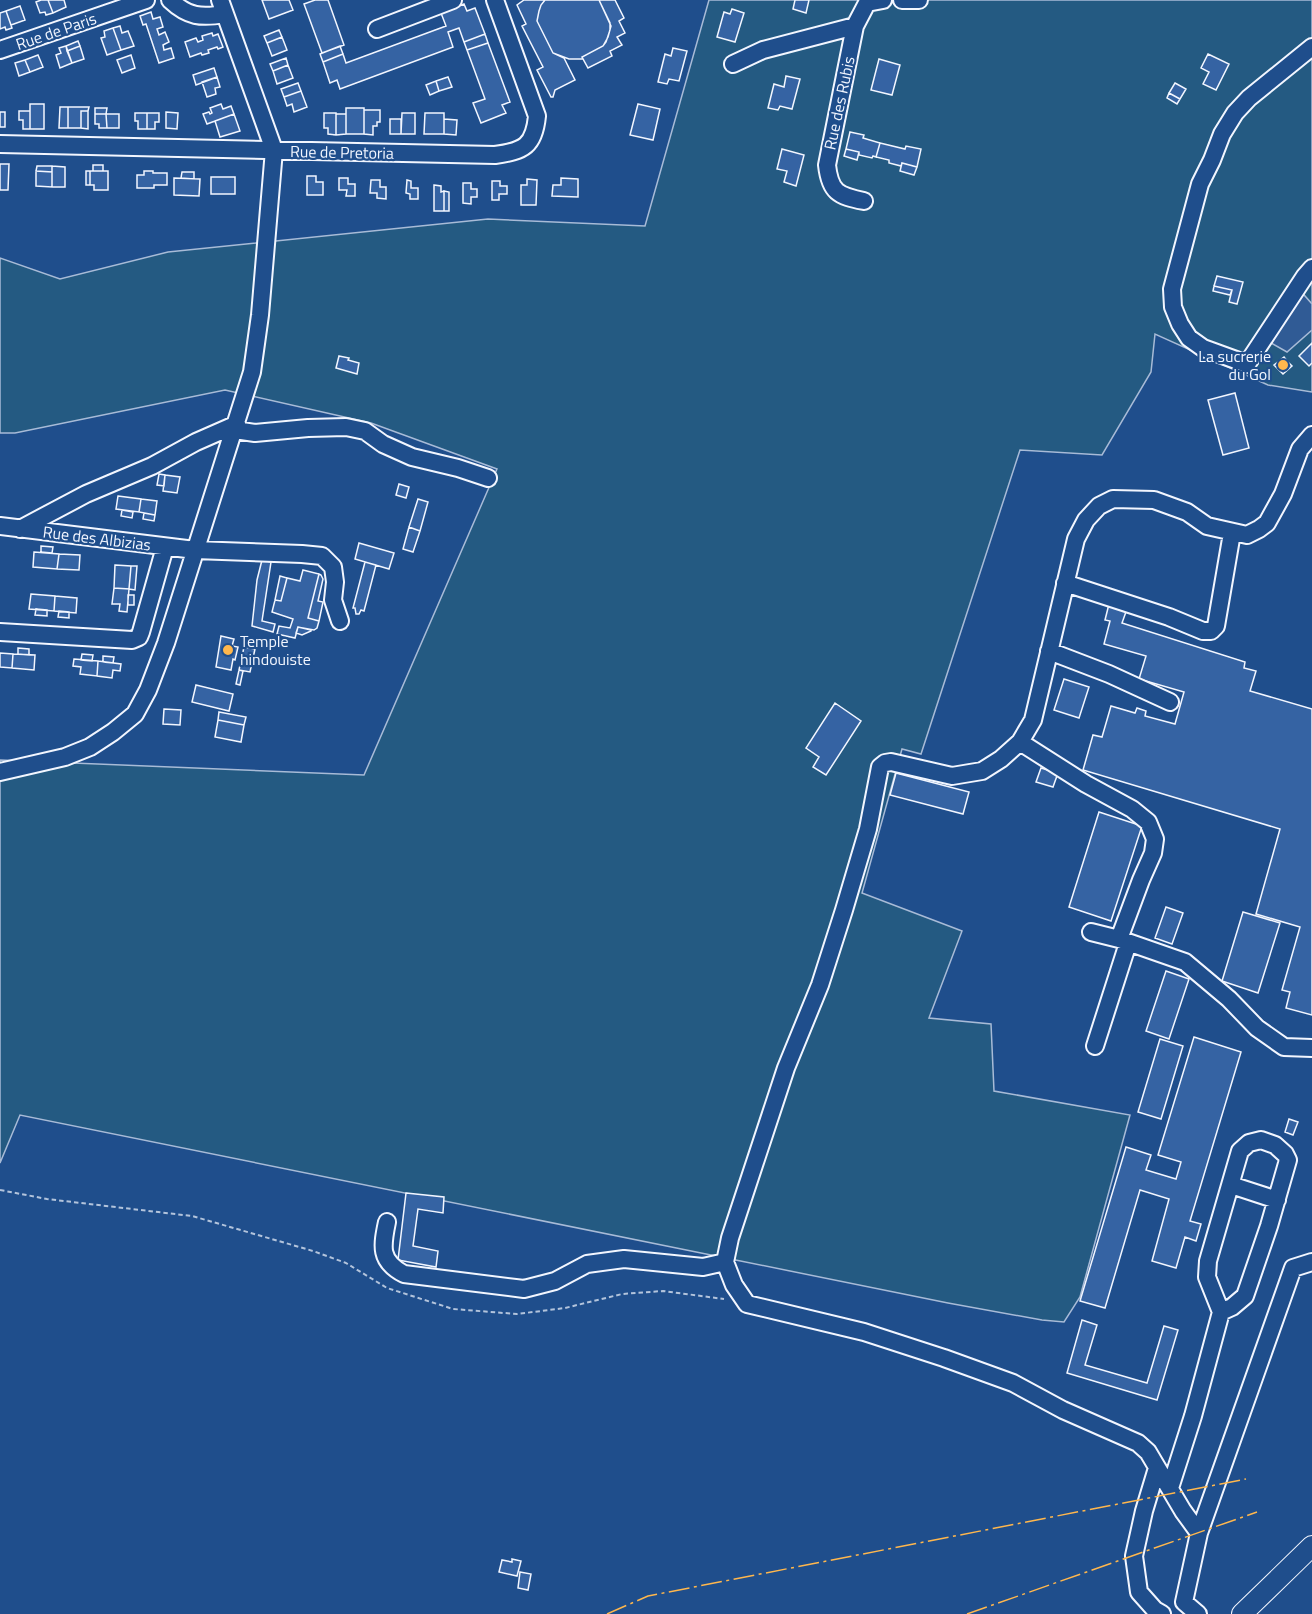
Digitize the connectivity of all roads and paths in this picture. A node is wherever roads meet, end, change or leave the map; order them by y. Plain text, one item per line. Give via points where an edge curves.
1 (146, 0) edge
2 (170, 0) edge
3 (453, 0) edge
4 (495, 0) edge
5 (883, 0) edge
6 (902, 0) edge
7 (919, 0) edge
8 (222, 7) edge
9 (855, 26) junction
10 (377, 29) dead end
11 (1312, 47) edge
12 (0, 50) edge
13 (733, 64) dead end
14 (0, 144) edge
15 (274, 150) junction
16 (864, 201) dead end
17 (1312, 268) edge
18 (236, 427) junction
19 (1312, 435) edge
20 (488, 478) dead end
21 (0, 526) edge
22 (20, 529) junction
23 (1232, 533) junction
24 (165, 547) junction
25 (195, 550) junction
26 (1065, 583) junction
27 (340, 621) dead end
28 (0, 632) edge
29 (1049, 651) junction
30 (1170, 702) dead end
31 (1020, 742) junction
32 (0, 772) edge
33 (1090, 932) dead end
34 (1124, 941) junction
35 (1095, 1046) dead end
36 (1312, 1048) edge
37 (1230, 1185) junction
38 (1277, 1200) junction
39 (387, 1222) dead end
40 (725, 1262) junction
41 (1312, 1262) edge
42 (1221, 1312) junction
43 (1157, 1468) junction
44 (1170, 1488) junction
45 (1199, 1533) junction
46 (1312, 1546) edge
47 (1180, 1608) edge
48 (1162, 1614) edge
49 (1198, 1614) edge
50 (1242, 1614) edge

1 - 12 street, Rue de Paris
2 - 8 street via 200,17
3 - 10 street
4 - 15 street, Rue de Pretoria via 537,116 528,144 495,155
5 - 9 street, Rue des Rubis via 867,3
6 - 7 street
8 - 15 street
9 - 13 street via 763,50
9 - 16 street, Rue des Rubis via 827,165 828,178 840,195
11 - 17 street via 1249,98 1222,134 1200,184 1172,289 1173,307 1189,338 1203,348 1247,364
14 - 15 street, Rue de Pretoria
15 - 18 street via 260,315 252,372
18 - 20 street via 255,434 346,427 365,431 412,457
18 - 22 street via 196,442
18 - 25 street
19 - 23 street via 1300,449 1283,494 1267,522 1247,535
21 - 22 street, Rue des Albizias
22 - 24 street, Rue des Albizias
23 - 26 street via 1207,526 1187,512 1154,501 1113,499 1099,506 1086,520 1076,539
23 - 26 street via 1216,626 1210,631
24 - 25 street, Rue des Albizias
24 - 28 street via 139,637 132,640
25 - 27 street, Rue des Albizias via 322,556 333,567 333,600
25 - 32 street via 166,643 135,714 90,747
26 - 29 street
29 - 30 street
29 - 31 street via 1033,720
31 - 34 street via 1148,822 1155,839 1153,853 1141,879
31 - 40 street via 982,771 952,776 891,762 880,766 868,829 844,910 820,985 786,1068
33 - 34 street
34 - 35 street
34 - 36 street via 1185,962 1257,1028 1284,1047
37 - 38 street
37 - 38 street via 1240,1150 1260,1140 1275,1145 1288,1160
37 - 42 street via 1208,1262 1207,1277
38 - 42 street via 1245,1296
39 - 40 street via 383,1243 386,1259 404,1274 524,1289 555,1281 587,1264 624,1259 703,1267
40 - 43 street via 747,1304 864,1332 1013,1383 1138,1443
41 - 45 street via 1293,1268
42 - 44 street
43 - 44 street
43 - 48 street via 1134,1556 1139,1592
44 - 45 street
45 - 47 street
46 - 50 main road
47 - 49 street

